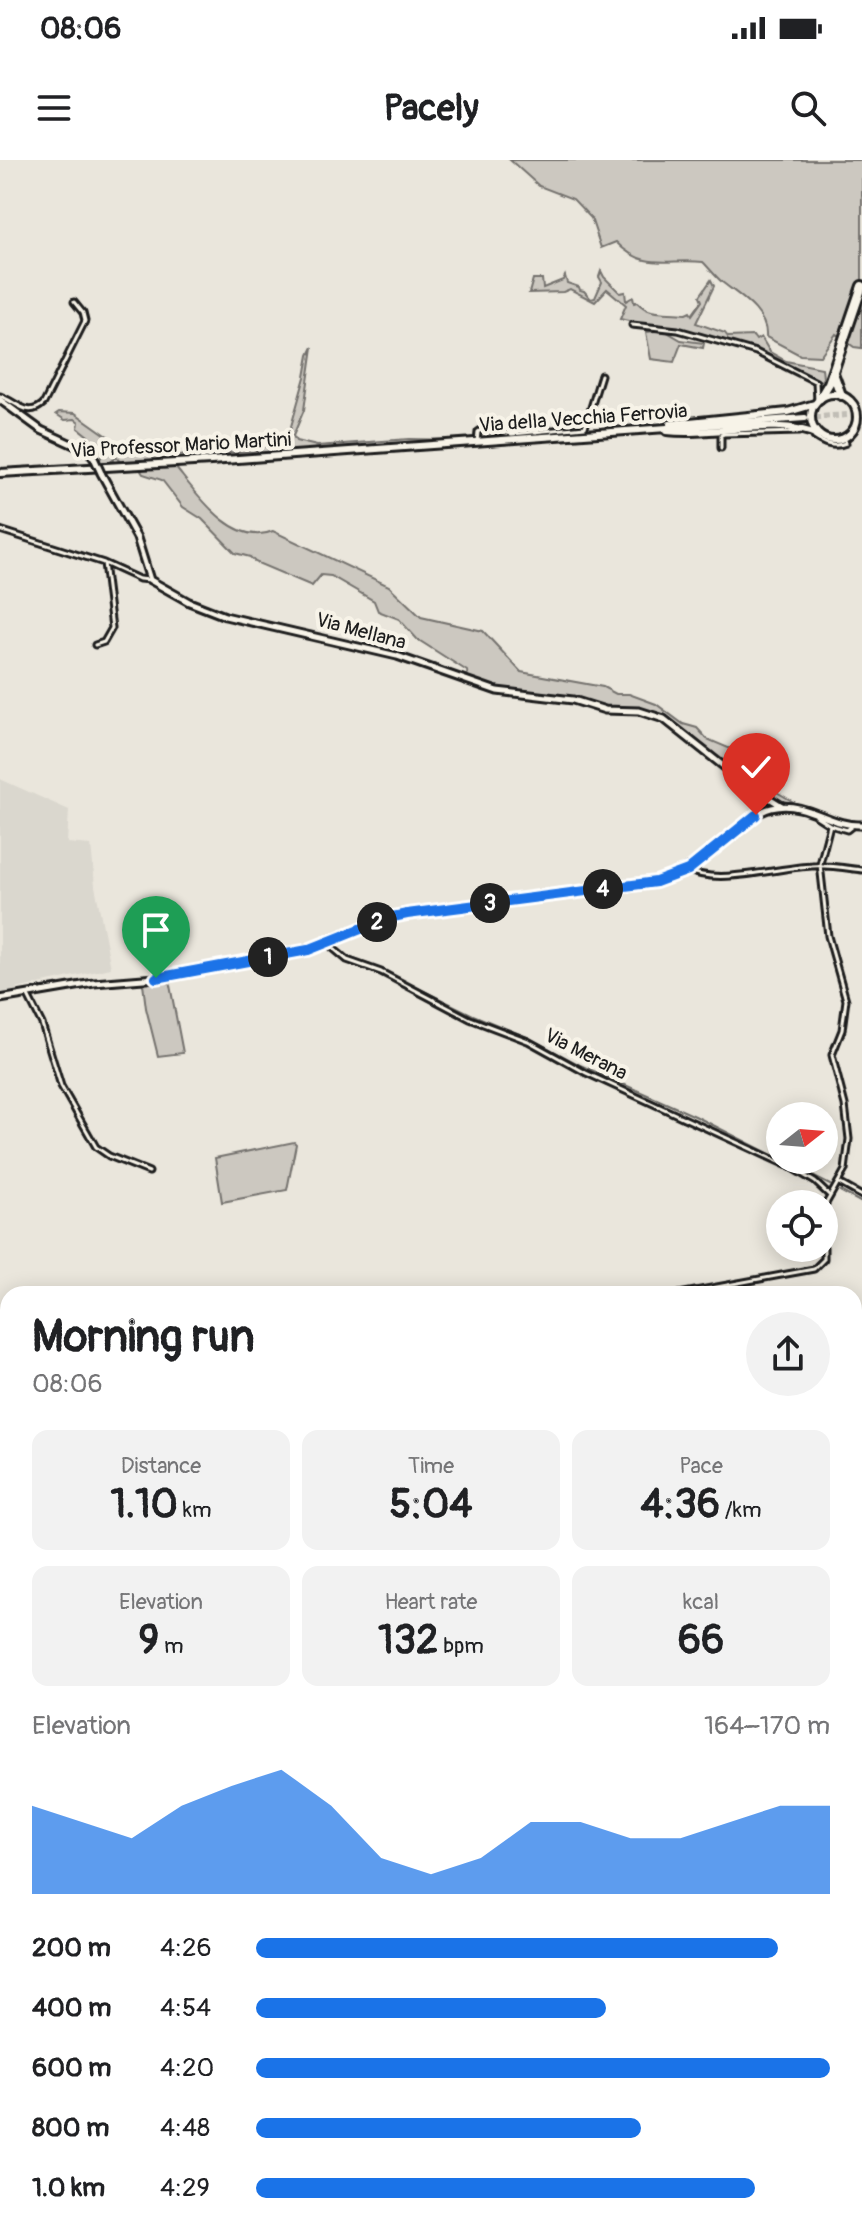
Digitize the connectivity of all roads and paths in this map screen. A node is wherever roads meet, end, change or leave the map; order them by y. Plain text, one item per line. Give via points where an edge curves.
1 (862, 286) edge
2 (74, 302) dead end
3 (632, 325) dead end
4 (834, 363) junction
5 (601, 375) dead end
6 (841, 395) junction
7 (0, 398) edge
8 (817, 401) junction
9 (853, 403) junction
10 (862, 404) edge
11 (805, 418) tunnel mouth
12 (862, 427) edge
13 (651, 429) junction
14 (852, 431) junction
15 (820, 436) junction
16 (844, 438) junction
17 (477, 442) junction
18 (721, 448) dead end
19 (364, 450) joint
20 (0, 473) edge
21 (0, 530) edge
22 (104, 563) junction
23 (150, 580) junction
24 (95, 645) dead end
25 (782, 806) junction
26 (814, 813) junction
27 (830, 825) junction
28 (854, 825) junction
29 (862, 825) edge
30 (820, 867) junction
31 (688, 870) junction
32 (862, 870) edge
33 (328, 943) junction
34 (27, 994) junction
35 (0, 999) edge
36 (149, 1172) dead end
37 (839, 1183) junction
38 (824, 1190) edge
39 (834, 1190) edge
40 (862, 1196) edge
41 (822, 1262) edge
42 (721, 1286) edge

1 - 4 highway
2 - 7 street via 85,321 44,403 29,412
3 - 8 street via 678,330 756,352 816,382
4 - 6 highway
4 - 8 highway
5 - 17 street via 585,427 512,434 484,428
6 - 8 main road
6 - 9 main road
7 - 23 street, bridge via 41,430 89,452 137,538
8 - 13 main road via 788,412
8 - 15 main road via 811,421
9 - 10 main road
9 - 14 main road via 857,417
11 - 13 main road, Via della Vecchia Ferrovia
12 - 14 main road
13 - 15 main road via 787,428
13 - 17 main road, Via della Vecchia Ferrovia
14 - 16 main road
15 - 16 main road
16 - 18 street via 846,443 836,446 802,432 727,433 721,435
17 - 19 main road, Via della Vecchia Ferrovia
19 - 20 main road, Via Professor Mario Martini
21 - 22 street
22 - 23 street
22 - 24 street via 112,628 104,642
23 - 25 street, Via Mellana via 225,616 397,656 507,694 656,716
25 - 26 street, Via Mellana
25 - 31 street via 756,815
26 - 27 street
26 - 28 street, Via Mellana
27 - 28 street via 847,830
27 - 30 street
28 - 29 street, Via Mellana
30 - 31 street via 728,876
30 - 32 street
30 - 37 street via 828,936 846,1000 832,1055 849,1139
31 - 33 street via 656,882 397,916
33 - 34 street via 166,977
33 - 38 street, Via Merana via 347,960 790,1167
34 - 35 street
34 - 36 street via 61,1086 96,1147
37 - 39 street
37 - 40 street
41 - 42 street via 817,1268

